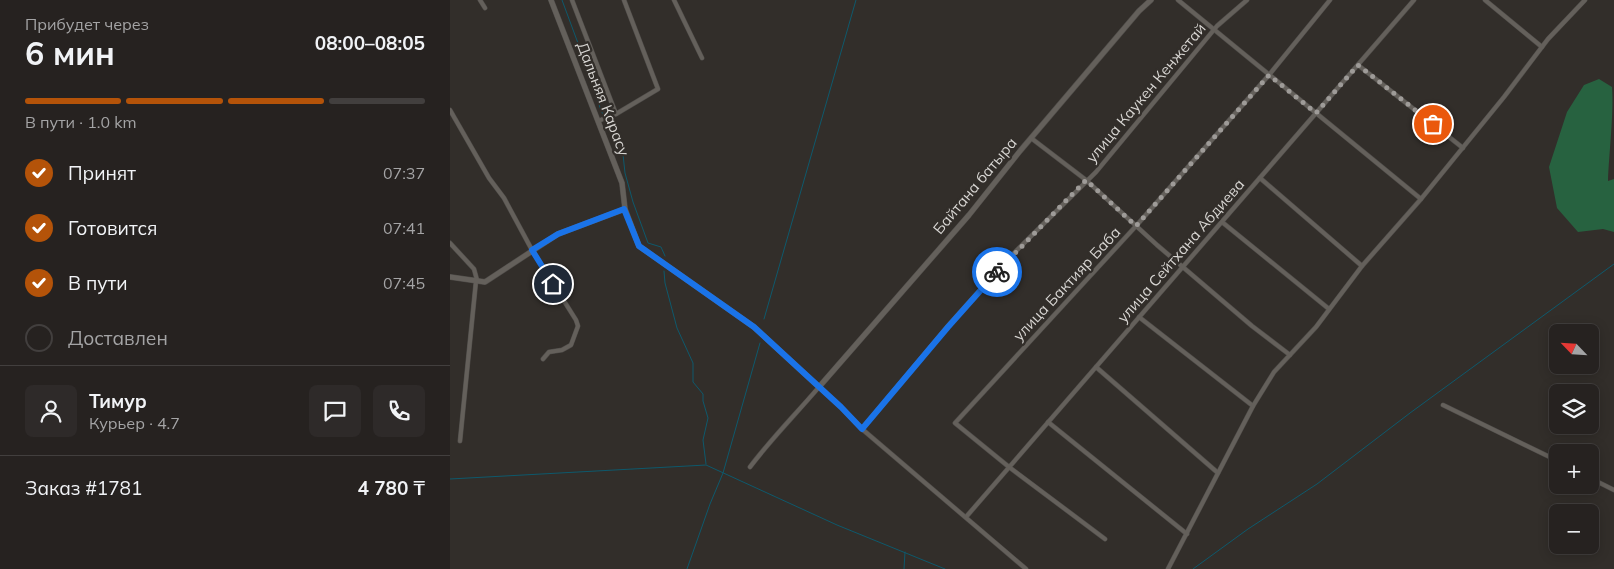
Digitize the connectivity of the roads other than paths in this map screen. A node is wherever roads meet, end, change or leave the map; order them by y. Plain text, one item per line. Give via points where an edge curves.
1 (480, 0) edge
2 (551, 0) edge
3 (572, 0) edge
4 (624, 0) edge
5 (674, 0) edge
6 (1151, 0) edge
7 (1178, 0) edge
8 (1247, 0) edge
9 (1330, 0) edge
10 (1414, 0) edge
11 (1485, 0) edge
12 (1585, 0) edge
13 (485, 8) dead end
14 (1214, 30) junction
15 (1542, 47) junction
16 (702, 58) dead end
17 (1358, 65) junction
18 (1269, 75) junction
19 (450, 110) edge
20 (1316, 113) junction
21 (615, 115) junction
22 (598, 121) junction
23 (1031, 138) junction
24 (1462, 148) junction
25 (1260, 178) junction
26 (1086, 180) junction
27 (1421, 199) junction
28 (624, 209) junction
29 (1222, 222) junction
30 (1136, 226) junction
31 (450, 243) edge
32 (532, 250) junction
33 (1362, 266) junction
34 (1182, 267) junction
35 (450, 277) edge
36 (476, 281) junction
37 (1329, 309) junction
38 (1139, 317) junction
39 (1290, 355) junction
40 (543, 359) dead end
41 (1096, 367) junction
42 (819, 387) junction
43 (1443, 405) dead end
44 (1252, 406) junction
45 (1048, 422) junction
46 (862, 429) junction
47 (460, 441) dead end
48 (1549, 458) edge
49 (750, 467) dead end
50 (1009, 468) junction
51 (1218, 473) junction
52 (1599, 482) edge
53 (1614, 490) edge
54 (966, 517) junction
55 (1186, 534) junction
56 (1105, 539) dead end
57 (1026, 569) edge
58 (1168, 569) edge

1 - 13 street
2 - 22 street, Дальняя Карасу
3 - 21 street
4 - 21 street via 658,89
5 - 16 street
6 - 23 street, Байтана батыра
7 - 14 street
8 - 14 street, улица Каукен Кенжетай
9 - 18 street, улица Бактияр Баба
10 - 17 street, улица Сейтхана Абдиева
11 - 15 street
12 - 15 street
14 - 18 street
14 - 26 street, улица Каукен Кенжетай
15 - 24 street
17 - 20 street, улица Сейтхана Абдиева
17 - 24 street
18 - 20 street
18 - 30 street, улица Бактияр Баба
19 - 32 street
20 - 25 street, улица Сейтхана Абдиева
20 - 27 street
21 - 22 street
22 - 28 street, Дальняя Карасу via 622,184
23 - 26 street
23 - 42 street, Байтана батыра via 969,216
24 - 27 street
25 - 29 street, улица Сейтхана Абдиева
25 - 33 street
26 - 30 street
26 - 46 street, улица Каукен Кенжетай via 1008,259
27 - 33 street
28 - 32 street via 558,234
28 - 42 street, Дальняя Карасу via 639,246 754,327
29 - 34 street, улица Сейтхана Абдиева
29 - 37 street
30 - 34 street
30 - 50 street, улица Бактияр Баба via 955,423
31 - 36 street via 474,269
32 - 36 street via 485,282
32 - 40 street via 578,326 571,345 549,352
33 - 37 street
34 - 38 street, улица Сейтхана Абдиева
34 - 39 street
35 - 36 street
36 - 47 street
37 - 39 street
38 - 41 street, улица Сейтхана Абдиева
38 - 44 street
39 - 44 street via 1274,372
41 - 45 street, улица Сейтхана Абдиева
41 - 51 street
42 - 46 street
42 - 49 street
43 - 48 street
44 - 51 street
45 - 50 street, улица Сейтхана Абдиева
45 - 55 street
46 - 54 street
50 - 54 street, улица Сейтхана Абдиева
50 - 56 street
51 - 55 street
52 - 53 street
54 - 57 street
55 - 58 street

